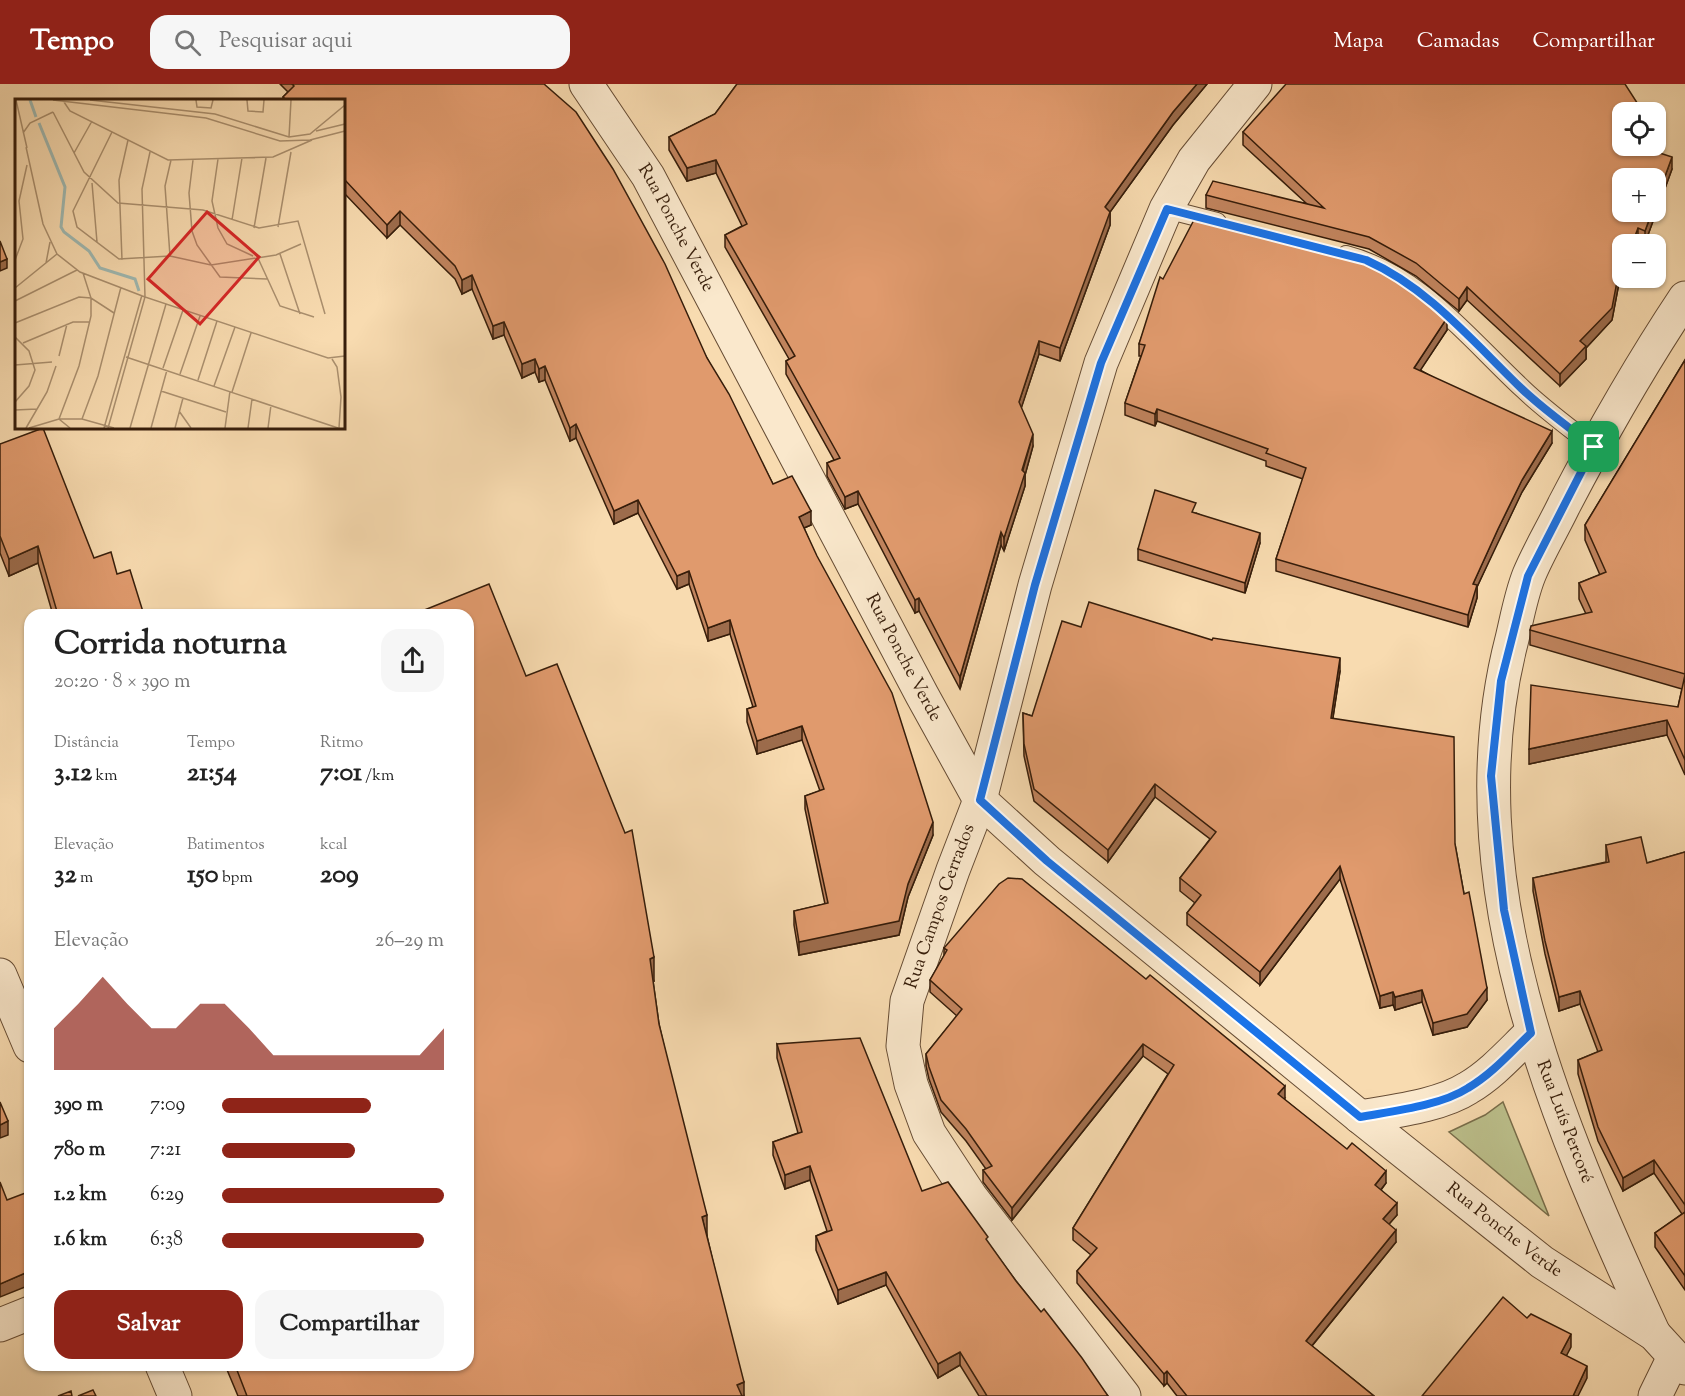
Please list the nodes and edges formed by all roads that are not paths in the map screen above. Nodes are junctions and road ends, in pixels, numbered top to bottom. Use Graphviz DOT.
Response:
graph roads {
  1 [pos="1255,84"];
  2 [pos="601,90"];
  3 [pos="1167,209"];
  4 [pos="1234,227"];
  5 [pos="1325,250"];
  6 [pos="1685,298"];
  7 [pos="1594,447"];
  8 [pos="980,800"];
  9 [pos="0,975"];
  10 [pos="24,1032"];
  11 [pos="1531,1033"];
  12 [pos="1360,1117"];
  13 [pos="24,1315"];
  14 [pos="0,1325"];
  15 [pos="1671,1353"];
  16 [pos="165,1371"];
  17 [pos="175,1396"];
  18 [pos="1124,1396"];
  19 [pos="1655,1396"];
  1 -- 3 [label="street, Rua Campos Cerrados"];
  2 -- 8 [label="street, Rua Ponche Verde"];
  3 -- 4 [label="lane"];
  3 -- 8 [label="street, Rua Campos Cerrados"];
  5 -- 7 [label="lane"];
  6 -- 7 [label="street, Rua Luís Percoré"];
  7 -- 11 [label="street, Rua Luís Percoré"];
  8 -- 12 [label="street, Rua Ponche Verde"];
  8 -- 18 [label="street, Rua Campos Cerrados"];
  9 -- 10 [label="street"];
  11 -- 12 [label="street"];
  11 -- 15 [label="street, Rua Luís Percoré"];
  12 -- 15 [label="street, Rua Ponche Verde"];
  13 -- 14 [label="street"];
  15 -- 19 [label="street"];
  16 -- 17 [label="street"];
}
